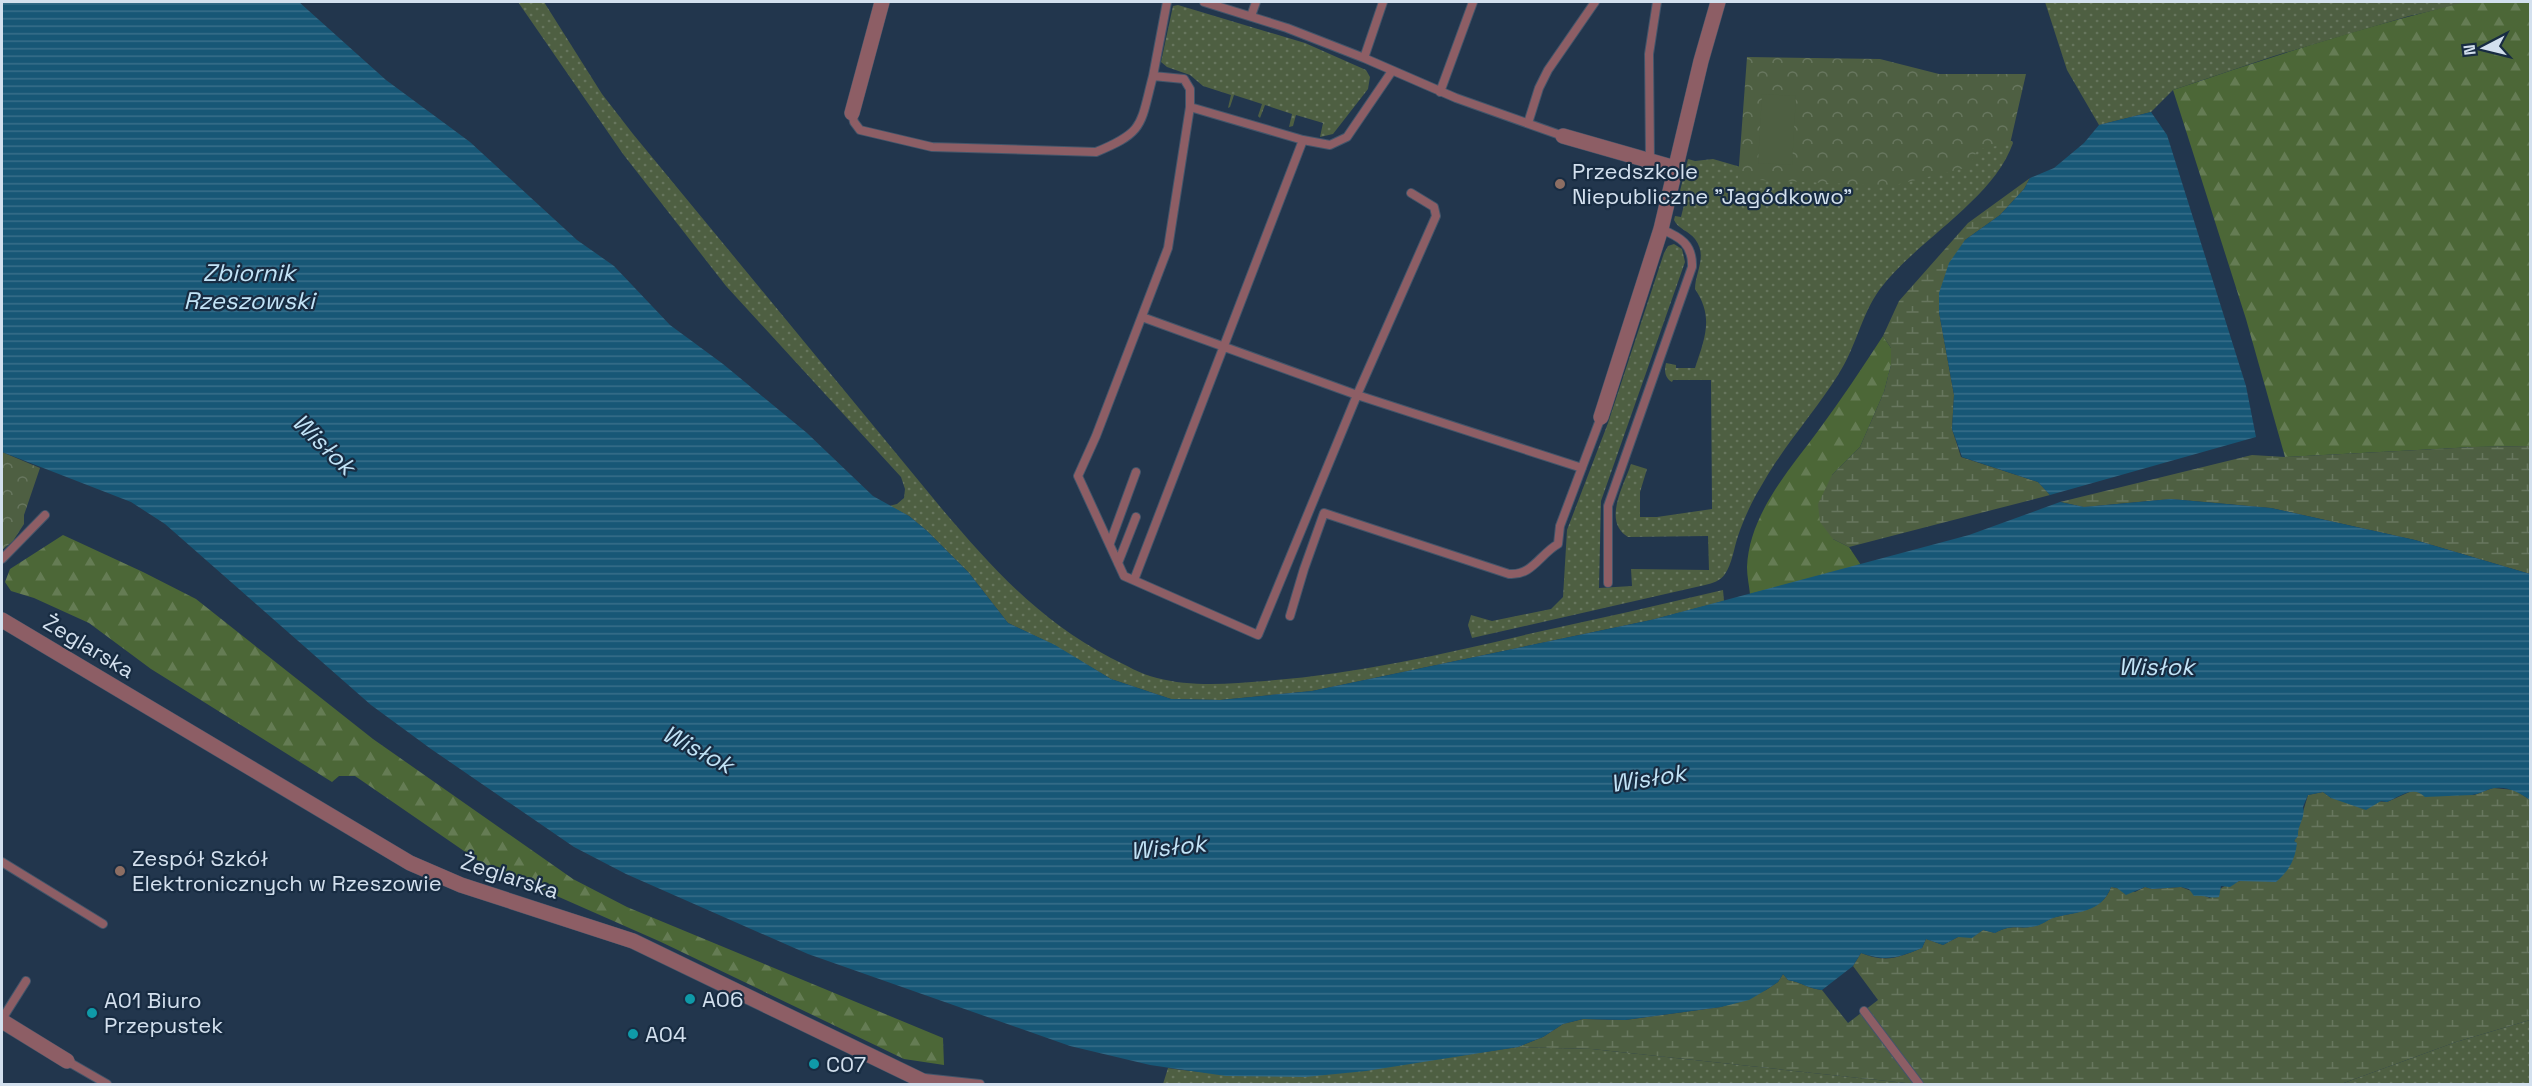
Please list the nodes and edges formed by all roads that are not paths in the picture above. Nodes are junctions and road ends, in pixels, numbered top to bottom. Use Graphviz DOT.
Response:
graph roads {
  1 [pos="882,2"];
  2 [pos="1167,2"];
  3 [pos="1204,2"];
  4 [pos="1256,2"];
  5 [pos="1383,2"];
  6 [pos="1473,2"];
  7 [pos="1595,2"];
  8 [pos="1658,2"];
  9 [pos="1718,2"];
  10 [pos="1251,16"];
  11 [pos="1364,58"];
  12 [pos="1392,71"];
  13 [pos="1153,76"];
  14 [pos="1440,92"];
  15 [pos="1190,107"];
  16 [pos="852,113"];
  17 [pos="1528,123"];
  18 [pos="1563,136"];
  19 [pos="1303,140"];
  20 [pos="1650,163"];
  21 [pos="1675,168"];
  22 [pos="1411,193"];
  23 [pos="1661,229"];
  24 [pos="1142,317"];
  25 [pos="1224,348"];
  26 [pos="1358,394"];
  27 [pos="1601,417"];
  28 [pos="1582,468"];
  29 [pos="1136,472"];
  30 [pos="45,515"];
  31 [pos="1136,517"];
  32 [pos="1110,543"];
  33 [pos="2,559"];
  34 [pos="1118,563"];
  35 [pos="1134,580"];
  36 [pos="1608,583"];
  37 [pos="1290,616"];
  38 [pos="2,620"];
  39 [pos="2,861"];
  40 [pos="103,924"];
  41 [pos="26,981"];
  42 [pos="1864,1011"];
  43 [pos="2,1020"];
  44 [pos="67,1060"];
  45 [pos="913,1076"];
  46 [pos="107,1084"];
  47 [pos="929,1084"];
  48 [pos="980,1084"];
  49 [pos="1919,1084"];
  1 -- 16 [label="street"];
  2 -- 13 [label="lane"];
  3 -- 10 [label="lane"];
  4 -- 10 [label="lane"];
  5 -- 11 [label="lane"];
  6 -- 14 [label="lane"];
  7 -- 17 [label="lane"];
  8 -- 20 [label="lane"];
  9 -- 21 [label="street"];
  10 -- 11 [label="lane"];
  11 -- 12 [label="lane"];
  12 -- 14 [label="lane"];
  12 -- 19 [label="lane"];
  13 -- 15 [label="lane"];
  13 -- 16 [label="lane"];
  14 -- 17 [label="lane"];
  15 -- 19 [label="lane"];
  15 -- 24 [label="lane"];
  17 -- 18 [label="lane"];
  18 -- 20 [label="street"];
  19 -- 25 [label="lane"];
  20 -- 21 [label="street"];
  21 -- 23 [label="street"];
  22 -- 26 [label="lane"];
  23 -- 27 [label="street"];
  23 -- 36 [label="lane"];
  24 -- 25 [label="lane"];
  24 -- 32 [label="lane"];
  25 -- 26 [label="lane"];
  25 -- 35 [label="lane"];
  26 -- 28 [label="lane"];
  26 -- 35 [label="lane"];
  27 -- 28 [label="lane"];
  28 -- 37 [label="lane"];
  29 -- 32 [label="lane"];
  30 -- 33 [label="lane"];
  31 -- 34 [label="lane"];
  32 -- 34 [label="lane"];
  34 -- 35 [label="lane"];
  38 -- 45 [label="street, Żeglarska"];
  39 -- 40 [label="lane"];
  41 -- 43 [label="lane"];
  42 -- 49 [label="lane"];
  43 -- 44 [label="street"];
  44 -- 46 [label="lane"];
  45 -- 47 [label="street, Żeglarska"];
  45 -- 48 [label="lane"];
}
